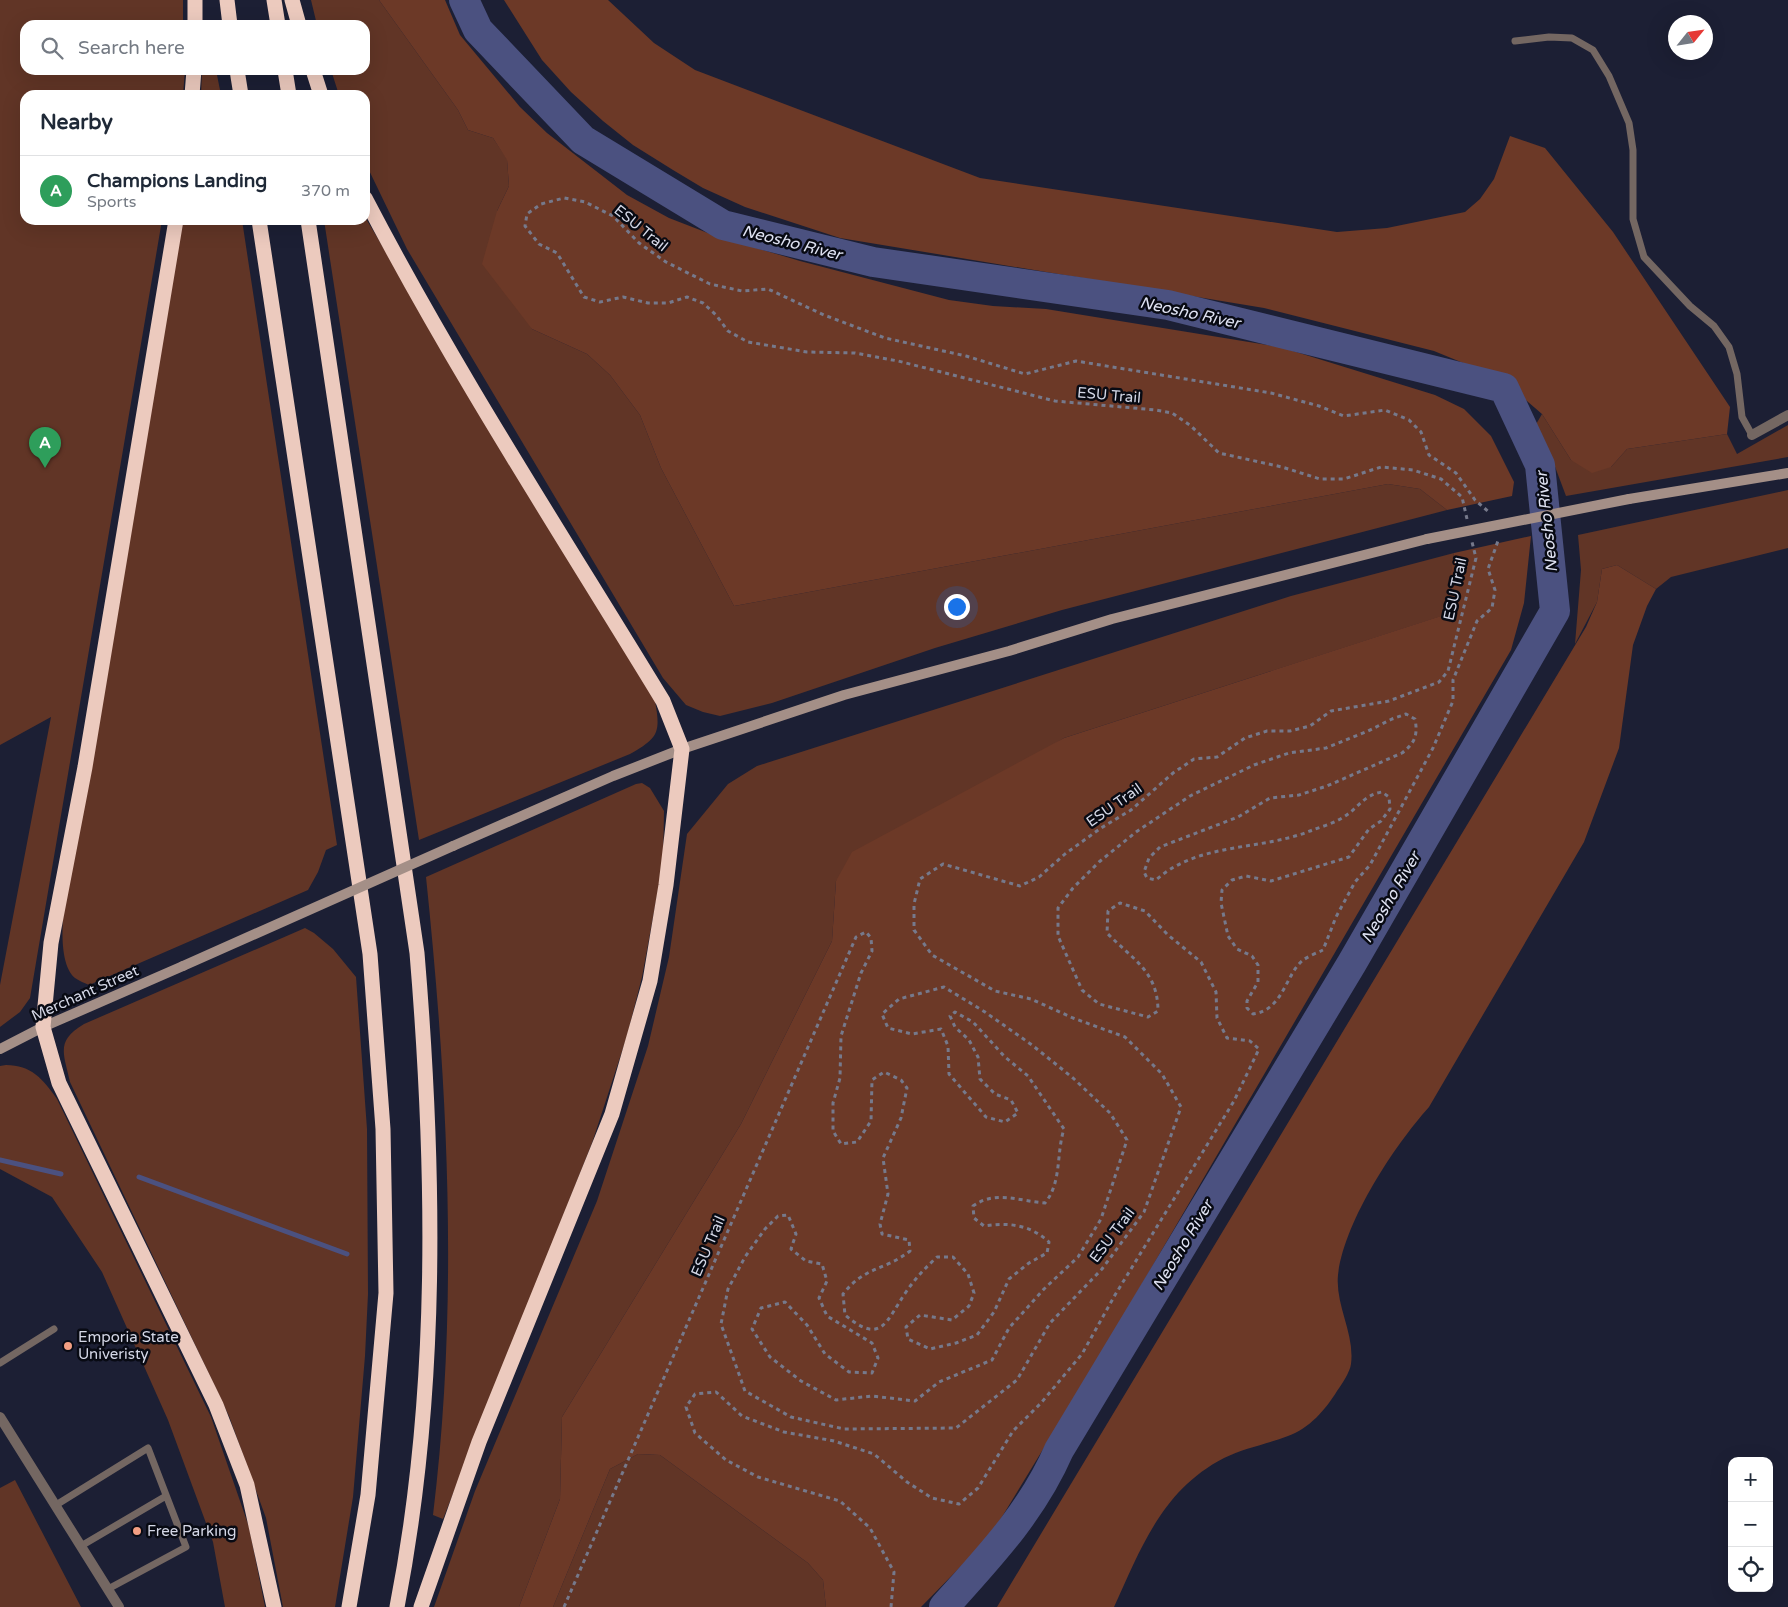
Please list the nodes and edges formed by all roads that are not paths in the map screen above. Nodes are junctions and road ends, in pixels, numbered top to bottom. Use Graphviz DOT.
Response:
graph roads {
  1 [pos="195,0"];
  2 [pos="226,0"];
  3 [pos="274,0"];
  4 [pos="292,0"];
  5 [pos="196,20"];
  6 [pos="229,20"];
  7 [pos="277,20"];
  8 [pos="298,20"];
  9 [pos="1515,41"];
  10 [pos="194,75"];
  11 [pos="238,75"];
  12 [pos="286,75"];
  13 [pos="315,75"];
  14 [pos="192,90"];
  15 [pos="240,90"];
  16 [pos="288,90"];
  17 [pos="319,90"];
  18 [pos="370,208"];
  19 [pos="175,225"];
  20 [pos="260,225"];
  21 [pos="309,225"];
  22 [pos="1788,415"];
  23 [pos="1752,436"];
  24 [pos="1788,473"];
  25 [pos="682,749"];
  26 [pos="43,1027"];
  27 [pos="0,1049"];
  28 [pos="54,1329"];
  29 [pos="0,1363"];
  30 [pos="0,1417"];
  31 [pos="166,1496"];
  32 [pos="56,1505"];
  33 [pos="81,1546"];
  34 [pos="108,1589"];
  35 [pos="119,1607"];
  36 [pos="274,1607"];
  37 [pos="349,1607"];
  38 [pos="397,1607"];
  39 [pos="421,1607"];
  1 -- 5 [label="highway"];
  2 -- 6 [label="highway"];
  3 -- 7 [label="highway"];
  4 -- 8 [label="highway"];
  9 -- 23 [label="lane"];
  10 -- 14 [label="highway"];
  11 -- 15 [label="highway"];
  12 -- 16 [label="highway"];
  13 -- 17 [label="highway"];
  18 -- 25 [label="highway"];
  19 -- 26 [label="highway"];
  20 -- 37 [label="highway"];
  21 -- 38 [label="highway"];
  22 -- 23 [label="street"];
  24 -- 25 [label="main road, Merchant Street, bridge"];
  25 -- 26 [label="main road, Merchant Street, bridge"];
  25 -- 39 [label="highway"];
  26 -- 27 [label="main road, Merchant Street"];
  26 -- 36 [label="highway"];
  28 -- 29 [label="lane"];
  30 -- 32 [label="street"];
  31 -- 32 [label="lane"];
  31 -- 33 [label="lane"];
  31 -- 34 [label="lane"];
  32 -- 33 [label="street"];
  33 -- 34 [label="street"];
  34 -- 35 [label="street"];
}
